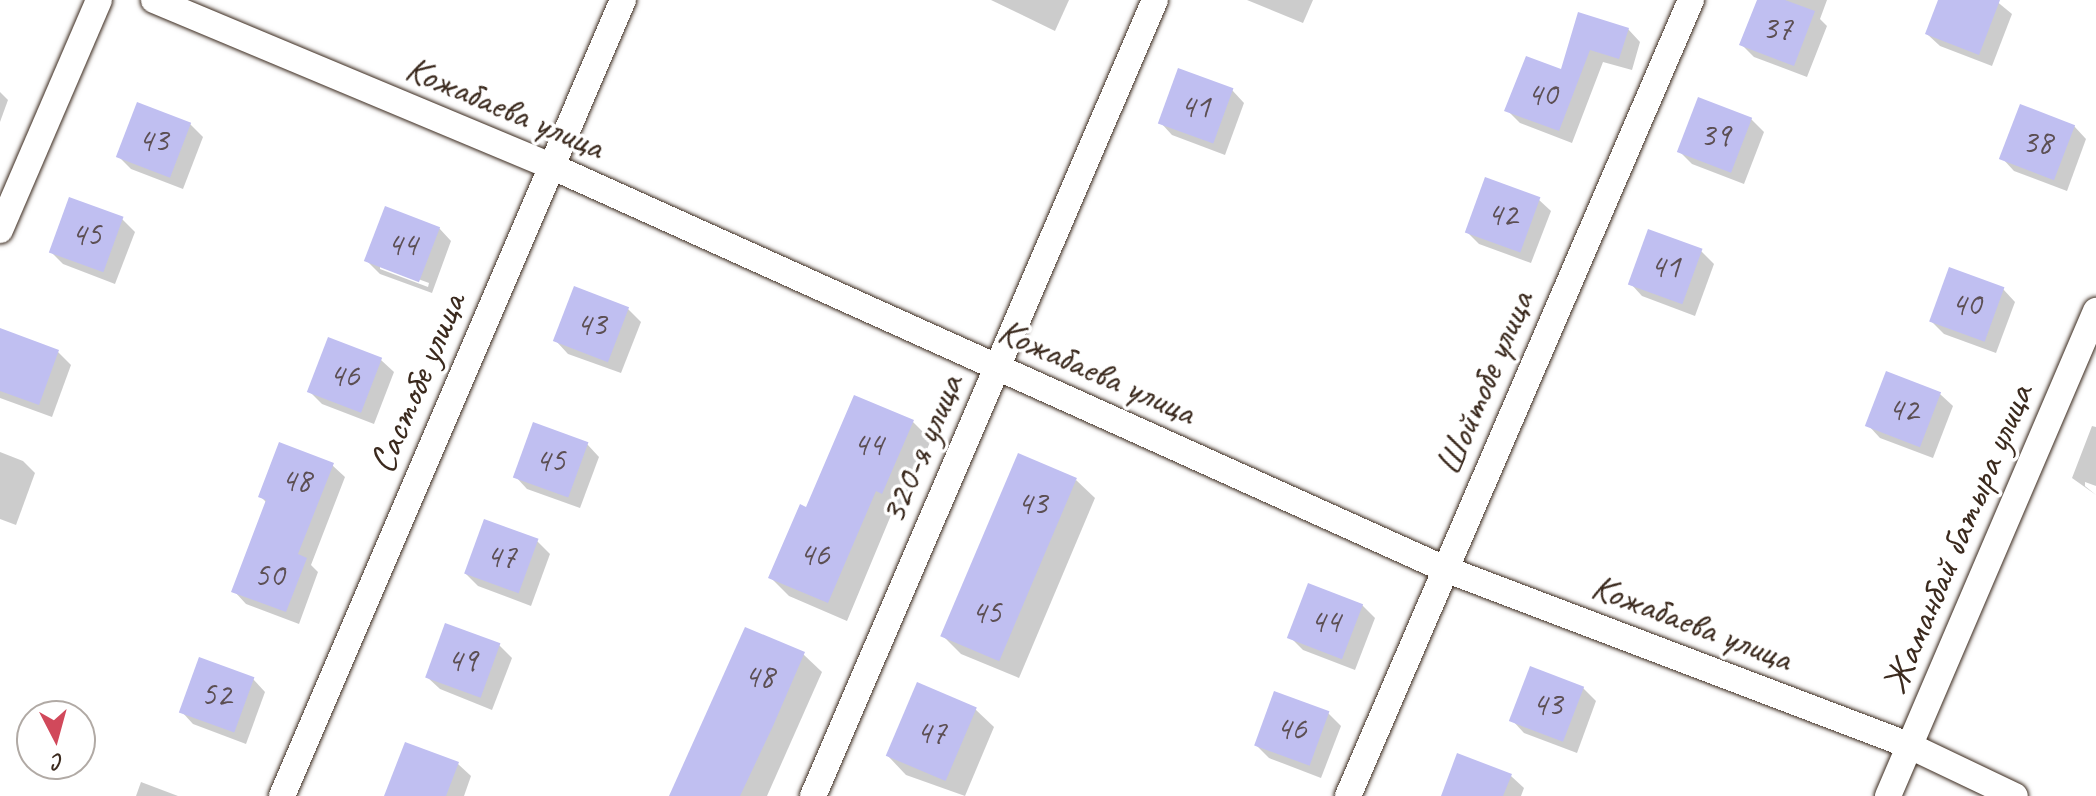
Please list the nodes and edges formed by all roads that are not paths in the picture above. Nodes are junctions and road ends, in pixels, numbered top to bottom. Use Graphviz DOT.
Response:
graph roads {
  1 [pos="99,0"];
  2 [pos="154,0"];
  3 [pos="623,0"];
  4 [pos="1155,0"];
  5 [pos="1691,0"];
  6 [pos="551,166"];
  7 [pos="0,230"];
  8 [pos="2096,311"];
  9 [pos="998,369"];
  10 [pos="1445,569"];
  11 [pos="1910,746"];
  12 [pos="282,796"];
  13 [pos="813,796"];
  14 [pos="1348,796"];
  15 [pos="1888,796"];
  16 [pos="2015,796"];
  1 -- 7 [label="street"];
  2 -- 6 [label="street, Кожабаева улица"];
  3 -- 6 [label="street, Састобе улица"];
  4 -- 9 [label="street, 320-я улица"];
  5 -- 10 [label="street, Шойтобе улица"];
  6 -- 9 [label="street, Кожабаева улица"];
  6 -- 12 [label="street, Састобе улица"];
  8 -- 11 [label="street, Жаманбай батыра улица"];
  9 -- 10 [label="street, Кожабаева улица"];
  9 -- 13 [label="street, 320-я улица"];
  10 -- 11 [label="street, Кожабаева улица"];
  10 -- 14 [label="street, Шойтобе улица"];
  11 -- 15 [label="street, Жаманбай батыра улица"];
  11 -- 16 [label="street, Кожабаева улица"];
}
